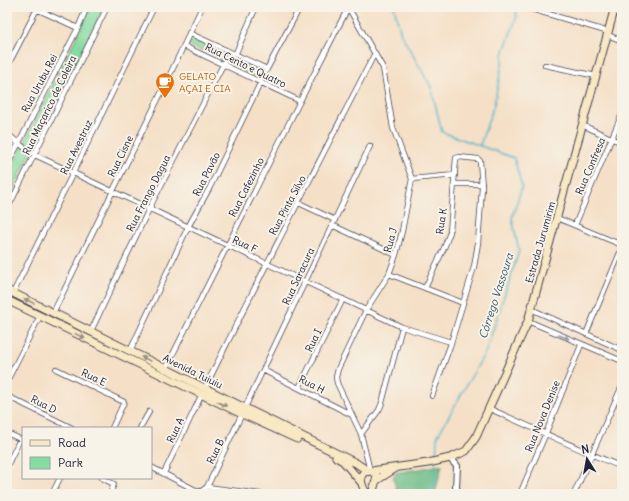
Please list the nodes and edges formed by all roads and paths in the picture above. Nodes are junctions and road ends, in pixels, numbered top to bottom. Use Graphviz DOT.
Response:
graph roads {
  1 [pos="87,7"];
  2 [pos="107,7"];
  3 [pos="154,7"];
  4 [pos="202,7"];
  5 [pos="256,7"];
  6 [pos="300,7"];
  7 [pos="615,7"];
  8 [pos="34,8"];
  9 [pos="348,8"];
  10 [pos="528,8"];
  11 [pos="78,28"];
  12 [pos="189,33"];
  13 [pos="608,33"];
  14 [pos="622,41"];
  15 [pos="184,46"];
  16 [pos="229,53"];
  17 [pos="375,53"];
  18 [pos="235,55"];
  19 [pos="224,64"];
  20 [pos="545,65"];
  21 [pos="7,67"];
  22 [pos="267,69"];
  23 [pos="596,76"];
  24 [pos="261,82"];
  25 [pos="300,101"];
  26 [pos="622,114"];
  27 [pos="582,126"];
  28 [pos="7,133"];
  29 [pos="612,138"];
  30 [pos="622,142"];
  31 [pos="18,143"];
  32 [pos="370,146"];
  33 [pos="35,155"];
  34 [pos="7,166"];
  35 [pos="74,174"];
  36 [pos="455,175"];
  37 [pos="412,179"];
  38 [pos="454,184"];
  39 [pos="482,184"];
  40 [pos="112,192"];
  41 [pos="299,203"];
  42 [pos="149,209"];
  43 [pos="7,210"];
  44 [pos="557,218"];
  45 [pos="335,220"];
  46 [pos="332,225"];
  47 [pos="575,225"];
  48 [pos="188,227"];
  49 [pos="227,245"];
  50 [pos="622,246"];
  51 [pos="396,255"];
  52 [pos="266,263"];
  53 [pos="389,274"];
  54 [pos="306,282"];
  55 [pos="425,288"];
  56 [pos="10,292"];
  57 [pos="343,299"];
  58 [pos="7,300"];
  59 [pos="463,303"];
  60 [pos="532,309"];
  61 [pos="366,310"];
  62 [pos="53,313"];
  63 [pos="40,316"];
  64 [pos="63,318"];
  65 [pos="528,321"];
  66 [pos="59,326"];
  67 [pos="402,327"];
  68 [pos="91,331"];
  69 [pos="586,334"];
  70 [pos="451,342"];
  71 [pos="581,344"];
  72 [pos="622,350"];
  73 [pos="130,351"];
  74 [pos="622,361"];
  75 [pos="56,369"];
  76 [pos="263,370"];
  77 [pos="164,372"];
  78 [pos="7,381"];
  79 [pos="622,386"];
  80 [pos="299,388"];
  81 [pos="203,391"];
  82 [pos="7,396"];
  83 [pos="432,396"];
  84 [pos="490,409"];
  85 [pos="244,411"];
  86 [pos="149,412"];
  87 [pos="352,415"];
  88 [pos="70,427"];
  89 [pos="112,427"];
  90 [pos="141,427"];
  91 [pos="7,432"];
  92 [pos="546,433"];
  93 [pos="361,434"];
  94 [pos="591,455"];
  95 [pos="447,458"];
  96 [pos="7,466"];
  97 [pos="152,467"];
  98 [pos="398,467"];
  99 [pos="622,467"];
  100 [pos="370,471"];
  101 [pos="164,473"];
  102 [pos="60,479"];
  103 [pos="104,479"];
  104 [pos="376,482"];
  105 [pos="362,483"];
  106 [pos="207,487"];
  107 [pos="456,492"];
  108 [pos="201,493"];
  109 [pos="52,494"];
  110 [pos="110,494"];
  111 [pos="260,494"];
  112 [pos="366,494"];
  113 [pos="372,494"];
  114 [pos="520,494"];
  115 [pos="574,494"];
  1 -- 11 [label="street, Rua Urubu Rei"];
  2 -- 33 [label="street, Rua Maçarico de Coleira"];
  3 -- 35 [label="street, Rua Avestruz"];
  4 -- 12 [label="street, Rua Cisne"];
  5 -- 18 [label="street"];
  6 -- 22 [label="street, Rua Pavão"];
  7 -- 13 [label="main road, Estrada Jurumirim"];
  8 -- 11 [label="street"];
  8 -- 21 [label="street"];
  9 -- 17 [label="street"];
  9 -- 25 [label="street, Rua Cafezinho"];
  10 -- 13 [label="street"];
  11 -- 31 [label="street, Rua Urubu Rei"];
  12 -- 15 [label="street, Rua Cisne"];
  12 -- 16 [label="street, Rua Cento e Quatro"];
  13 -- 14 [label="street"];
  13 -- 23 [label="main road, Estrada Jurumirim"];
  15 -- 19 [label="street, Rua Cento e Quatro"];
  15 -- 40 [label="street, Rua Cisne"];
  16 -- 18 [label="street, Rua Cento e Quatro"];
  16 -- 19 [label="street, Rua Frango Dagua"];
  17 -- 37 [label="street"];
  17 -- 41 [label="street, Rua Pinta Silvo"];
  18 -- 22 [label="street, Rua Cento e Quatro"];
  19 -- 24 [label="street, Rua Cento e Quatro"];
  19 -- 42 [label="street, Rua Frango Dagua"];
  20 -- 23 [label="street"];
  22 -- 24 [label="street, Rua Pavão"];
  23 -- 27 [label="main road, Estrada Jurumirim"];
  24 -- 25 [label="street, Rua Cento e Quatro"];
  24 -- 48 [label="street, Rua Pavão"];
  25 -- 49 [label="street, Rua Cafezinho"];
  26 -- 29 [label="street, Rua Confresa"];
  27 -- 29 [label="street"];
  27 -- 44 [label="main road, Estrada Jurumirim"];
  28 -- 31 [label="street, Rua F"];
  29 -- 30 [label="street"];
  29 -- 47 [label="street, Rua Confresa"];
  31 -- 33 [label="street, Rua F"];
  31 -- 34 [label="street, Rua Urubu Rei"];
  32 -- 45 [label="street, Rua Saracura"];
  33 -- 35 [label="street, Rua F"];
  33 -- 43 [label="street, Rua Maçarico de Coleira"];
  35 -- 40 [label="street, Rua F"];
  35 -- 56 [label="street, Rua Avestruz"];
  36 -- 37 [label="street"];
  36 -- 38 [label="street, Rua K"];
  36 -- 39 [label="street, Rua K"];
  37 -- 51 [label="street, Rua J"];
  38 -- 39 [label="street"];
  38 -- 55 [label="street, Rua K"];
  39 -- 59 [label="street"];
  40 -- 42 [label="street, Rua F"];
  40 -- 62 [label="street, Rua Cisne"];
  41 -- 45 [label="street"];
  41 -- 52 [label="street, Rua Pinta Silvo"];
  42 -- 48 [label="street, Rua F"];
  42 -- 68 [label="street, Rua Frango Dagua"];
  44 -- 47 [label="street"];
  44 -- 60 [label="main road, Estrada Jurumirim"];
  45 -- 46 [label="street, Rua Saracura"];
  46 -- 51 [label="street"];
  46 -- 54 [label="street, Rua Saracura"];
  47 -- 50 [label="street"];
  48 -- 49 [label="street, Rua F"];
  48 -- 73 [label="street, Rua Pavão"];
  49 -- 52 [label="street, Rua F"];
  49 -- 77 [label="street, Rua Cafezinho"];
  50 -- 69 [label="street"];
  51 -- 53 [label="street, Rua J"];
  52 -- 54 [label="street, Rua F"];
  52 -- 81 [label="street, Rua Pinta Silvo"];
  53 -- 55 [label="street"];
  53 -- 61 [label="street, Rua J"];
  54 -- 57 [label="street, Rua F"];
  54 -- 76 [label="street, Rua Saracura"];
  55 -- 59 [label="street"];
  62 -- 56 [label="main road, Avenida Tuiuiu, one-way"];
  57 -- 61 [label="street, Rua F"];
  57 -- 80 [label="street, Rua I"];
  58 -- 63 [label="main road, Avenida Tuiuiu"];
  59 -- 70 [label="street"];
  60 -- 65 [label="main road, Estrada Jurumirim"];
  60 -- 69 [label="street"];
  61 -- 67 [label="street, Rua F"];
  61 -- 87 [label="street, Rua J"];
  62 -- 64 [label="main road, Avenida Tuiuiu"];
  63 -- 66 [label="main road, Avenida Tuiuiu"];
  63 -- 78 [label="street"];
  64 -- 66 [label="main road"];
  64 -- 68 [label="main road, Avenida Tuiuiu"];
  65 -- 71 [label="street, one-way"];
  65 -- 84 [label="main road, Estrada Jurumirim"];
  66 -- 77 [label="main road, Avenida Tuiuiu, one-way"];
  67 -- 70 [label="street, Rua F"];
  67 -- 93 [label="street"];
  68 -- 73 [label="main road, Avenida Tuiuiu"];
  69 -- 72 [label="street"];
  70 -- 83 [label="street"];
  71 -- 74 [label="street"];
  71 -- 92 [label="street, Rua Nova Denise"];
  77 -- 73 [label="main road, Avenida Tuiuiu, one-way"];
  75 -- 89 [label="street, Rua E"];
  76 -- 80 [label="street, Rua H"];
  76 -- 85 [label="street, Rua Saracura"];
  77 -- 81 [label="main road, Avenida Tuiuiu"];
  79 -- 94 [label="street"];
  80 -- 87 [label="street, Rua H"];
  81 -- 85 [label="main road, Avenida Tuiuiu"];
  81 -- 101 [label="street, Rua A"];
  82 -- 88 [label="street, Rua D"];
  84 -- 92 [label="street"];
  84 -- 95 [label="main road, Estrada Jurumirim"];
  85 -- 100 [label="main road, Avenida Tuiuiu"];
  85 -- 105 [label="main road, Avenida Tuiuiu"];
  85 -- 106 [label="street, Rua B"];
  86 -- 90 [label="street"];
  87 -- 93 [label="street, Rua J"];
  91 -- 96 [label="street"];
  92 -- 94 [label="street"];
  92 -- 114 [label="street, Rua Nova Denise"];
  93 -- 100 [label="street, Rua J"];
  94 -- 99 [label="street"];
  94 -- 115 [label="street"];
  95 -- 98 [label="main road, Estrada Jurumirim"];
  95 -- 107 [label="street"];
  97 -- 101 [label="street"];
  98 -- 100 [label="main road, Estrada Jurumirim"];
  98 -- 104 [label="main road"];
  100 -- 104 [label="main road"];
  100 -- 105 [label="main road"];
  101 -- 108 [label="street"];
  102 -- 109 [label="street"];
  103 -- 110 [label="street"];
  104 -- 105 [label="main road"];
  104 -- 113 [label="main road"];
  105 -- 112 [label="main road, Avenida Tuiuiu"];
  106 -- 108 [label="street, Rua B"];
  106 -- 111 [label="street"];
}
